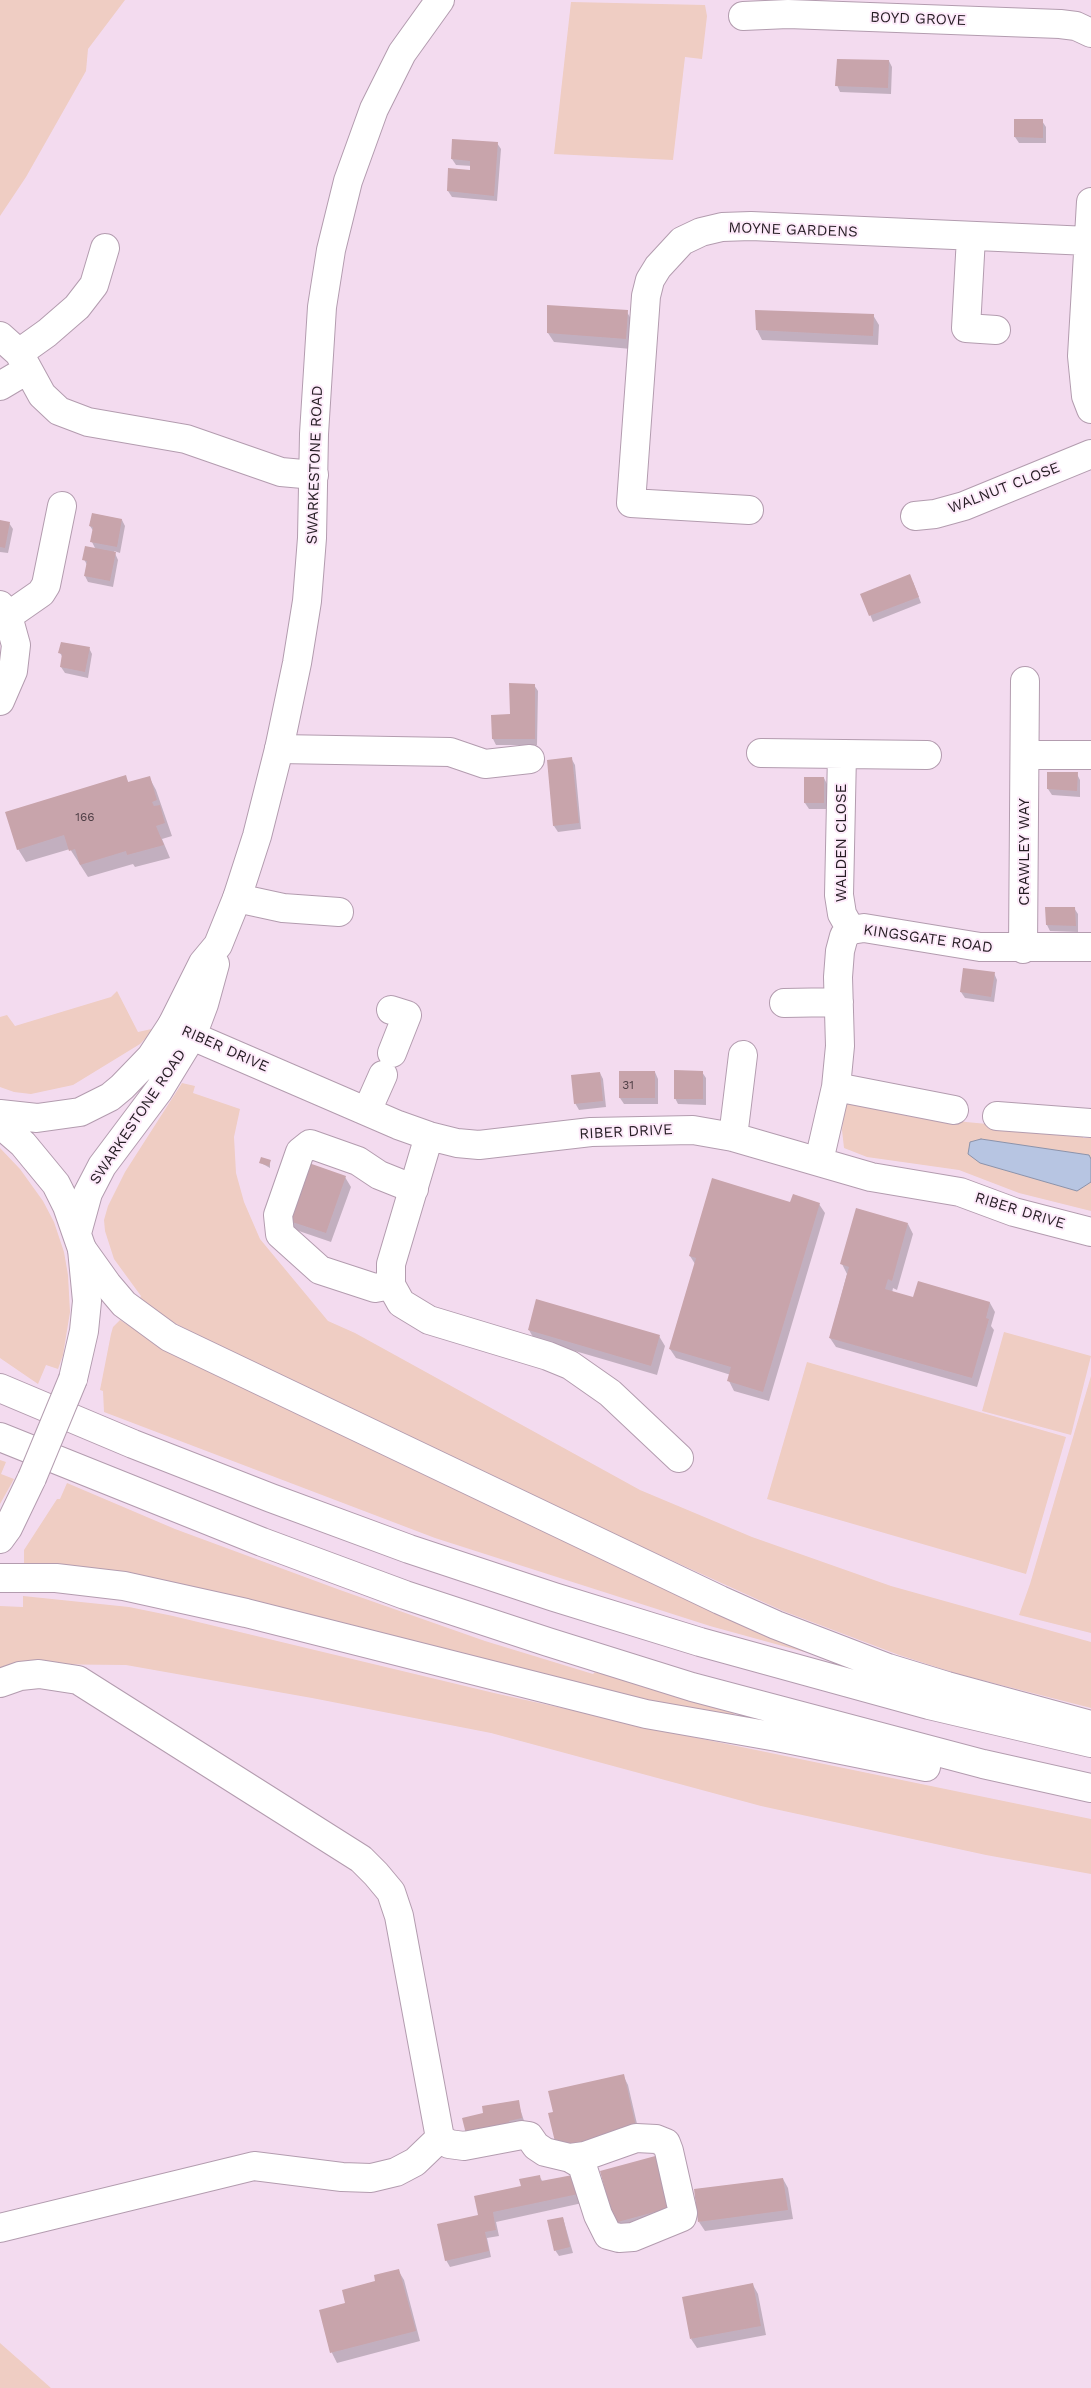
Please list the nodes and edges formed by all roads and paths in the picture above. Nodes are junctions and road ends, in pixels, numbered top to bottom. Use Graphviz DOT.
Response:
graph roads {
  1 [pos="440,0"];
  2 [pos="755,23"];
  3 [pos="1091,33"];
  4 [pos="1091,202"];
  5 [pos="971,237"];
  6 [pos="1089,241"];
  7 [pos="105,248"];
  8 [pos="996,330"];
  9 [pos="16,353"];
  10 [pos="0,386"];
  11 [pos="1091,409"];
  12 [pos="1091,454"];
  13 [pos="314,475"];
  14 [pos="62,506"];
  15 [pos="749,510"];
  16 [pos="915,516"];
  17 [pos="4,610"];
  18 [pos="1025,681"];
  19 [pos="0,701"];
  20 [pos="279,749"];
  21 [pos="761,753"];
  22 [pos="842,754"];
  23 [pos="1025,755"];
  24 [pos="1091,755"];
  25 [pos="927,756"];
  26 [pos="530,760"];
  27 [pos="237,898"];
  28 [pos="339,912"];
  29 [pos="852,930"];
  30 [pos="1091,947"];
  31 [pos="1023,949"];
  32 [pos="784,1002"];
  33 [pos="839,1002"];
  34 [pos="391,1010"];
  35 [pos="182,1030"];
  36 [pos="743,1055"];
  37 [pos="836,1086"];
  38 [pos="954,1110"];
  39 [pos="368,1111"];
  40 [pos="0,1114"];
  41 [pos="997,1116"];
  42 [pos="1090,1123"];
  43 [pos="0,1124"];
  44 [pos="429,1136"];
  45 [pos="733,1137"];
  46 [pos="819,1161"];
  47 [pos="414,1189"];
  48 [pos="1091,1232"];
  49 [pos="80,1241"];
  50 [pos="391,1285"];
  51 [pos="0,1388"];
  52 [pos="0,1438"];
  53 [pos="680,1458"];
  54 [pos="0,1539"];
  55 [pos="0,1578"];
  56 [pos="0,1683"];
  57 [pos="1091,1725"];
  58 [pos="1091,1743"];
  59 [pos="1091,1790"];
  60 [pos="440,2138"];
  61 [pos="570,2158"];
  62 [pos="0,2228"];
  1 -- 13 [label="main road, SWARKESTONE ROAD"];
  2 -- 3 [label="main road, BOYD GROVE"];
  4 -- 6 [label="main road"];
  5 -- 6 [label="main road, MOYNE GARDENS"];
  5 -- 8 [label="main road"];
  5 -- 15 [label="main road, MOYNE GARDENS"];
  6 -- 11 [label="main road"];
  7 -- 9 [label="main road"];
  9 -- 10 [label="main road"];
  9 -- 13 [label="main road"];
  12 -- 16 [label="main road, WALNUT CLOSE"];
  13 -- 20 [label="main road, SWARKESTONE ROAD"];
  14 -- 17 [label="main road"];
  17 -- 19 [label="main road"];
  18 -- 23 [label="main road, CRAWLEY WAY"];
  20 -- 26 [label="main road"];
  20 -- 27 [label="main road, SWARKESTONE ROAD"];
  21 -- 22 [label="main road"];
  22 -- 25 [label="main road"];
  22 -- 29 [label="main road, WALDEN CLOSE"];
  23 -- 24 [label="main road"];
  23 -- 31 [label="main road, CRAWLEY WAY"];
  27 -- 28 [label="main road"];
  27 -- 35 [label="main road, SWARKESTONE ROAD"];
  29 -- 31 [label="main road, KINGSGATE ROAD"];
  29 -- 33 [label="main road, KINGSGATE ROAD"];
  30 -- 31 [label="main road, KINGSGATE ROAD"];
  32 -- 33 [label="main road"];
  33 -- 37 [label="main road, KINGSGATE ROAD"];
  34 -- 39 [label="main road"];
  35 -- 39 [label="main road, RIBER DRIVE"];
  35 -- 40 [label="main road, SWARKESTONE ROAD"];
  35 -- 49 [label="main road, SWARKESTONE ROAD"];
  36 -- 45 [label="main road"];
  37 -- 38 [label="main road"];
  37 -- 46 [label="main road, KINGSGATE ROAD"];
  39 -- 44 [label="main road, RIBER DRIVE"];
  41 -- 42 [label="main road"];
  43 -- 49 [label="main road"];
  44 -- 45 [label="main road, RIBER DRIVE"];
  44 -- 47 [label="main road"];
  45 -- 46 [label="main road, RIBER DRIVE"];
  46 -- 48 [label="main road, RIBER DRIVE"];
  47 -- 50 [label="main road"];
  47 -- 50 [label="main road"];
  49 -- 54 [label="main road, bridge"];
  49 -- 57 [label="main road"];
  50 -- 53 [label="main road"];
  51 -- 58 [label="main road"];
  52 -- 59 [label="main road"];
  55 -- 59 [label="main road"];
  56 -- 60 [label="main road"];
  60 -- 61 [label="main road"];
  60 -- 62 [label="main road"];
}
